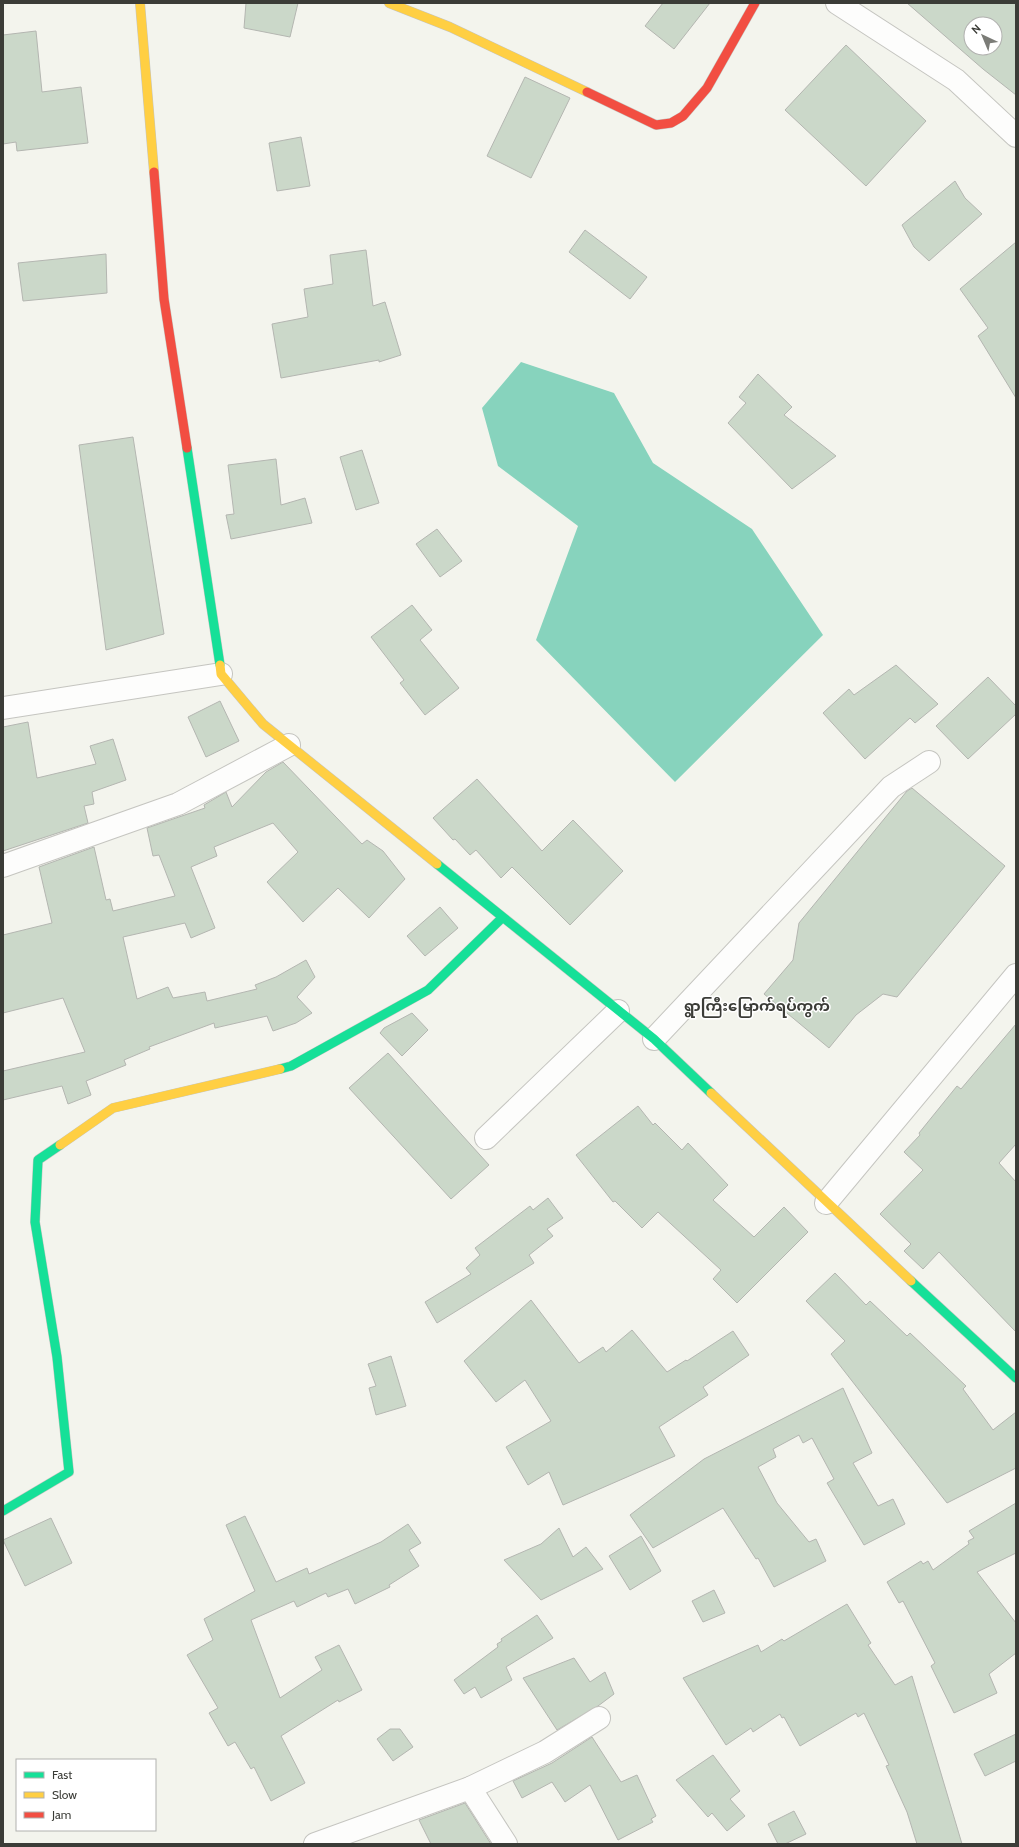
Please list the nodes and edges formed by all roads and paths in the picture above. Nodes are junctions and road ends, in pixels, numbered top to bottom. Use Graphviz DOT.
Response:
graph roads {
  1 [pos="140,3"];
  2 [pos="389,3"];
  3 [pos="755,3"];
  4 [pos="837,3"];
  5 [pos="1016,136"];
  6 [pos="221,674"];
  7 [pos="3,708"];
  8 [pos="289,745"];
  9 [pos="929,762"];
  10 [pos="3,866"];
  11 [pos="502,918"];
  12 [pos="1016,975"];
  13 [pos="618,1011"];
  14 [pos="654,1039"];
  15 [pos="486,1138"];
  16 [pos="826,1203"];
  17 [pos="1016,1378"];
  18 [pos="3,1511"];
  19 [pos="599,1718"];
  20 [pos="470,1788"];
  21 [pos="315,1844"];
  22 [pos="506,1844"];
  1 -- 6 [label="main road"];
  2 -- 3 [label="main road"];
  4 -- 5 [label="street"];
  6 -- 7 [label="street"];
  6 -- 8 [label="main road"];
  8 -- 10 [label="street"];
  8 -- 11 [label="main road"];
  9 -- 14 [label="street"];
  11 -- 13 [label="main road"];
  11 -- 18 [label="main road"];
  12 -- 16 [label="street"];
  13 -- 14 [label="main road"];
  13 -- 15 [label="street"];
  14 -- 16 [label="main road"];
  16 -- 17 [label="main road"];
  19 -- 20 [label="street"];
  20 -- 21 [label="street"];
  20 -- 22 [label="street"];
}
